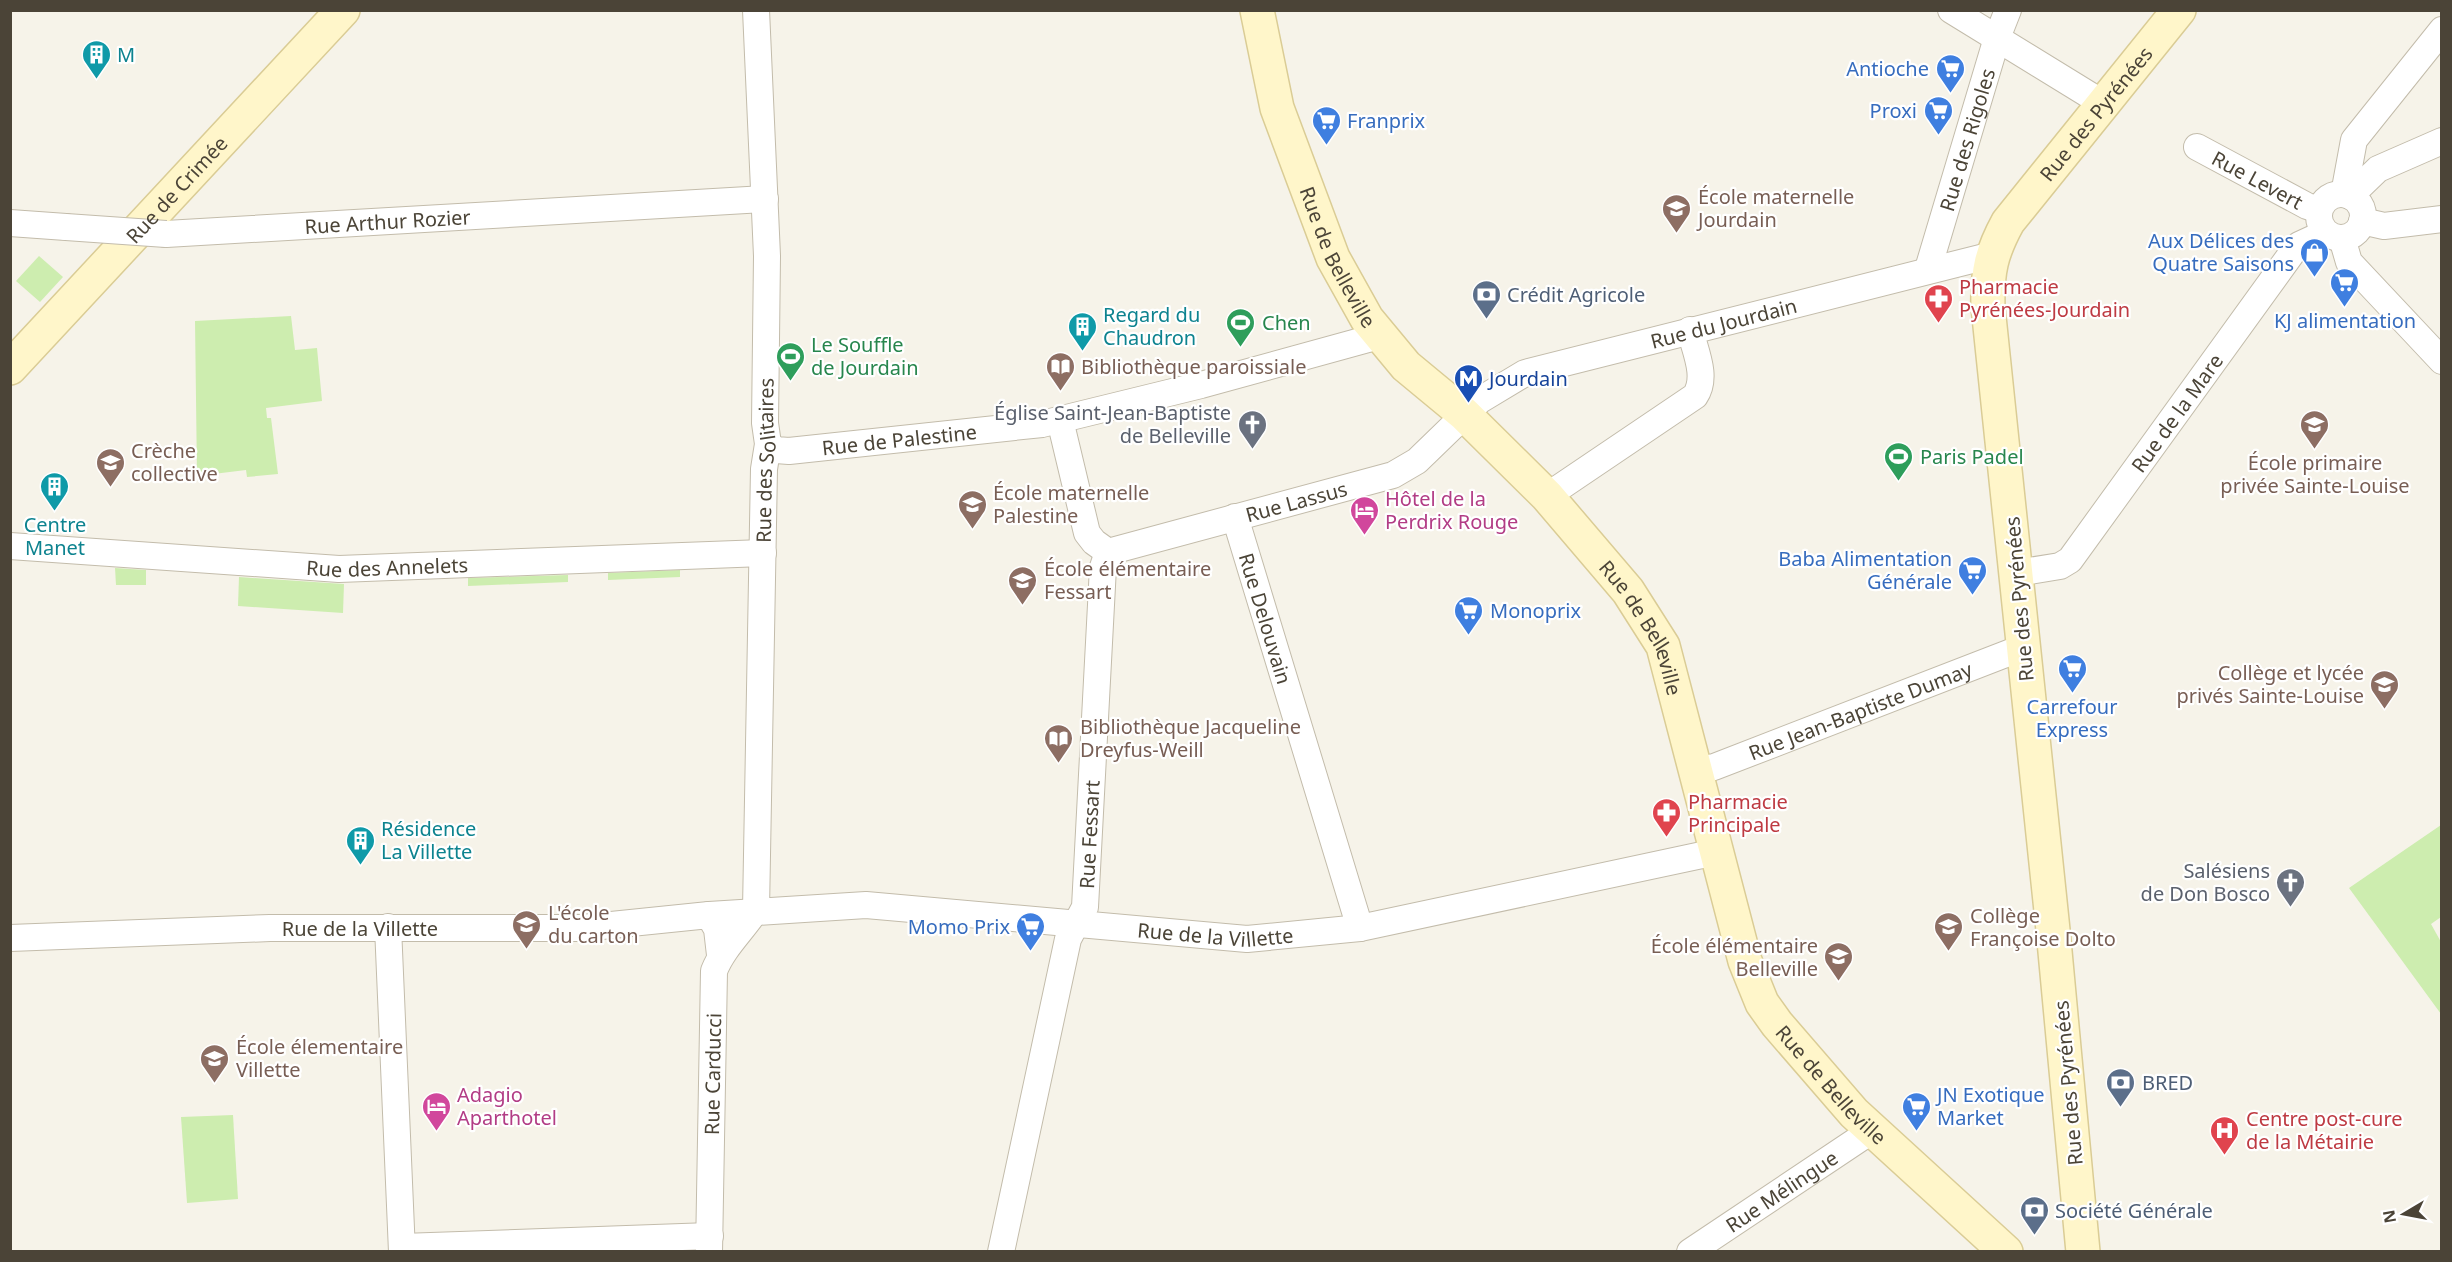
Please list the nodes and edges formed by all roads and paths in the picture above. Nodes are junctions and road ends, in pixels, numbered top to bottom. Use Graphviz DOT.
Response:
graph roads {
  1 [pos="343,10"];
  2 [pos="756,10"];
  3 [pos="1257,10"];
  4 [pos="1951,10"];
  5 [pos="2008,10"];
  6 [pos="2179,10"];
  7 [pos="2442,30"];
  8 [pos="1997,38"];
  9 [pos="2104,104"];
  10 [pos="2442,141"];
  11 [pos="2197,147"];
  12 [pos="2347,195"];
  13 [pos="765,199"];
  14 [pos="2442,219"];
  15 [pos="2362,221"];
  16 [pos="10,223"];
  17 [pos="2329,227"];
  18 [pos="1992,255"];
  19 [pos="1922,271"];
  20 [pos="1690,330"];
  21 [pos="1379,336"];
  22 [pos="2442,361"];
  23 [pos="10,368"];
  24 [pos="1464,414"];
  25 [pos="1060,420"];
  26 [pos="768,444"];
  27 [pos="1547,496"];
  28 [pos="1235,517"];
  29 [pos="10,546"];
  30 [pos="1108,552"];
  31 [pos="764,553"];
  32 [pos="2017,573"];
  33 [pos="2024,648"];
  34 [pos="1695,771"];
  35 [pos="1716,852"];
  36 [pos="756,910"];
  37 [pos="709,915"];
  38 [pos="1076,925"];
  39 [pos="388,927"];
  40 [pos="1360,927"];
  41 [pos="10,938"];
  42 [pos="720,955"];
  43 [pos="1871,1131"];
  44 [pos="710,1244"];
  45 [pos="402,1249"];
  46 [pos="1000,1251"];
  47 [pos="1690,1251"];
  48 [pos="2006,1251"];
  49 [pos="2083,1251"];
  1 -- 23 [label="main road, Rue de Crimée"];
  2 -- 13 [label="street, Rue des Solitaires"];
  3 -- 21 [label="main road, Rue de Belleville"];
  4 -- 8 [label="street"];
  5 -- 8 [label="street, Rue des Rigoles"];
  6 -- 9 [label="main road, Rue des Pyrénées"];
  7 -- 12 [label="street"];
  8 -- 9 [label="street"];
  8 -- 19 [label="street, Rue des Rigoles"];
  9 -- 18 [label="main road, Rue des Pyrénées"];
  10 -- 12 [label="street"];
  11 -- 17 [label="street, Rue Levert"];
  12 -- 15 [label="street"];
  12 -- 17 [label="street"];
  13 -- 16 [label="street, Rue Arthur Rozier, bridge"];
  13 -- 26 [label="street, Rue des Solitaires"];
  14 -- 15 [label="street"];
  15 -- 17 [label="street"];
  17 -- 22 [label="street"];
  17 -- 32 [label="street, Rue de la Mare"];
  18 -- 19 [label="street, Rue du Jourdain"];
  18 -- 32 [label="main road, Rue des Pyrénées"];
  19 -- 20 [label="street, Rue du Jourdain"];
  20 -- 24 [label="street, Rue du Jourdain"];
  20 -- 27 [label="street"];
  21 -- 24 [label="main road, Rue de Belleville"];
  21 -- 25 [label="street, Rue de Palestine"];
  24 -- 27 [label="main road, Rue de Belleville"];
  24 -- 28 [label="street, Rue Lassus"];
  25 -- 26 [label="street, Rue de Palestine"];
  25 -- 30 [label="street"];
  26 -- 31 [label="street, Rue des Solitaires"];
  27 -- 34 [label="main road, Rue de Belleville"];
  28 -- 30 [label="street, Rue Lassus"];
  28 -- 40 [label="street, Rue Delouvain"];
  29 -- 31 [label="street, Rue des Annelets"];
  30 -- 38 [label="street, Rue Fessart"];
  31 -- 36 [label="street, Rue des Solitaires"];
  32 -- 33 [label="main road, Rue des Pyrénées"];
  33 -- 34 [label="street, Rue Jean-Baptiste Dumay"];
  33 -- 49 [label="main road, Rue des Pyrénées"];
  34 -- 35 [label="main road, Rue de Belleville"];
  35 -- 40 [label="street, Rue de la Villette"];
  35 -- 43 [label="main road, Rue de Belleville"];
  36 -- 37 [label="street, Rue de la Villette"];
  36 -- 38 [label="street, Rue de la Villette"];
  36 -- 42 [label="street, Rue Carducci"];
  37 -- 39 [label="street, Rue de la Villette"];
  37 -- 42 [label="street"];
  38 -- 40 [label="street, Rue de la Villette"];
  38 -- 46 [label="street, Rue Fessart"];
  39 -- 41 [label="street, Rue de la Villette"];
  39 -- 45 [label="street"];
  42 -- 44 [label="street, Rue Carducci"];
  43 -- 47 [label="street, Rue Mélingue"];
  43 -- 48 [label="main road, Rue de Belleville"];
  44 -- 45 [label="street"];
}
